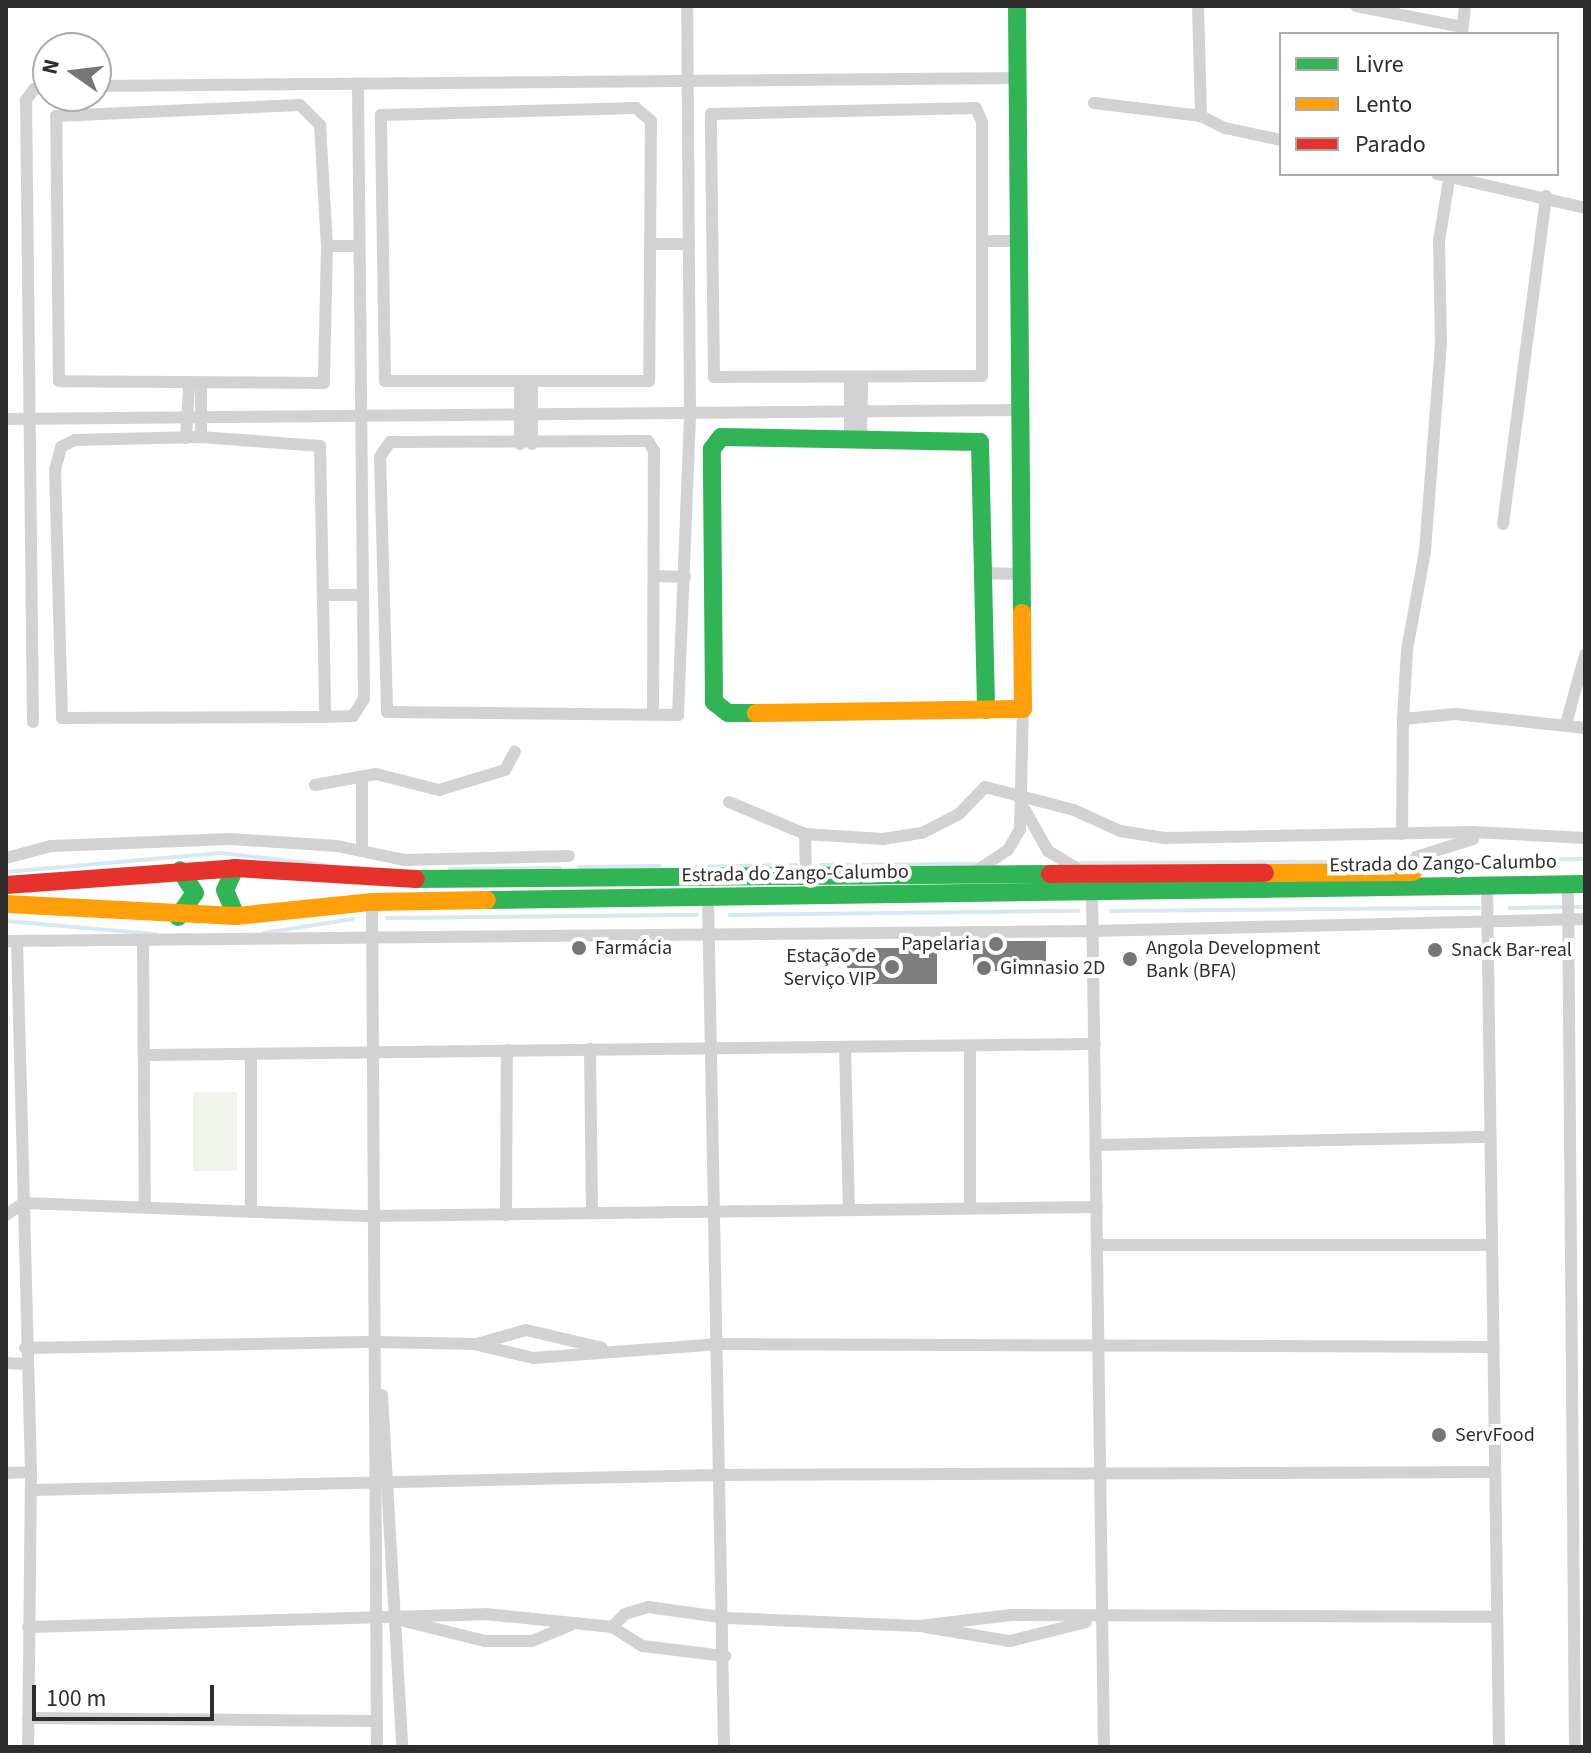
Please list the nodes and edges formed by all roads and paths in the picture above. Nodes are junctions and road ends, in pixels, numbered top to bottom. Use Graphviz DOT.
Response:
graph roads {
  1 [pos="687,6"];
  2 [pos="1017,6"];
  3 [pos="1198,6"];
  4 [pos="1356,6"];
  5 [pos="1465,6"];
  6 [pos="1462,30"];
  7 [pos="1018,78"];
  8 [pos="688,81"];
  9 [pos="358,84"];
  10 [pos="112,86"];
  11 [pos="32,92"];
  12 [pos="1094,103"];
  13 [pos="1201,116"];
  14 [pos="1279,140"];
  15 [pos="1445,176"];
  16 [pos="1450,176"];
  17 [pos="1546,196"];
  18 [pos="1585,208"];
  19 [pos="982,241"];
  20 [pos="1020,241"];
  21 [pos="653,244"];
  22 [pos="689,244"];
  23 [pos="327,246"];
  24 [pos="358,246"];
  25 [pos="856,381"];
  26 [pos="526,384"];
  27 [pos="195,386"];
  28 [pos="1021,410"];
  29 [pos="856,411"];
  30 [pos="690,412"];
  31 [pos="526,414"];
  32 [pos="195,416"];
  33 [pos="359,416"];
  34 [pos="29,417"];
  35 [pos="6,419"];
  36 [pos="201,437"];
  37 [pos="186,438"];
  38 [pos="856,441"];
  39 [pos="526,444"];
  40 [pos="1503,524"];
  41 [pos="986,573"];
  42 [pos="1021,574"];
  43 [pos="654,576"];
  44 [pos="685,577"];
  45 [pos="324,595"];
  46 [pos="360,595"];
  47 [pos="1585,655"];
  48 [pos="1023,709"];
  49 [pos="986,710"];
  50 [pos="653,714"];
  51 [pos="325,717"];
  52 [pos="1403,719"];
  53 [pos="33,722"];
  54 [pos="1566,724"];
  55 [pos="1585,728"];
  56 [pos="515,751"];
  57 [pos="362,780"];
  58 [pos="315,785"];
  59 [pos="729,802"];
  60 [pos="1024,803"];
  61 [pos="805,834"];
  62 [pos="1399,834"];
  63 [pos="1500,834"];
  64 [pos="1435,836"];
  65 [pos="1585,838"];
  66 [pos="362,850"];
  67 [pos="569,856"];
  68 [pos="6,858"];
  69 [pos="1415,864"];
  70 [pos="235,868"];
  71 [pos="806,869"];
  72 [pos="180,870"];
  73 [pos="1585,870"];
  74 [pos="958,875"];
  75 [pos="1092,883"];
  76 [pos="1487,884"];
  77 [pos="1577,884"];
  78 [pos="6,885"];
  79 [pos="708,897"];
  80 [pos="372,902"];
  81 [pos="6,904"];
  82 [pos="236,916"];
  83 [pos="178,917"];
  84 [pos="1488,918"];
  85 [pos="1569,919"];
  86 [pos="1585,919"];
  87 [pos="1093,931"];
  88 [pos="710,933"];
  89 [pos="368,938"];
  90 [pos="11,941"];
  91 [pos="143,943"];
  92 [pos="1095,1044"];
  93 [pos="970,1047"];
  94 [pos="712,1048"];
  95 [pos="845,1048"];
  96 [pos="590,1049"];
  97 [pos="507,1050"];
  98 [pos="369,1054"];
  99 [pos="148,1055"];
  100 [pos="251,1055"];
  101 [pos="1585,1078"];
  102 [pos="1570,1079"];
  103 [pos="1490,1137"];
  104 [pos="1096,1145"];
  105 [pos="24,1203"];
  106 [pos="970,1206"];
  107 [pos="145,1207"];
  108 [pos="1097,1207"];
  109 [pos="849,1209"];
  110 [pos="592,1210"];
  111 [pos="251,1211"];
  112 [pos="718,1212"];
  113 [pos="6,1215"];
  114 [pos="506,1215"];
  115 [pos="369,1216"];
  116 [pos="1097,1245"];
  117 [pos="1491,1245"];
  118 [pos="1578,1321"];
  119 [pos="377,1342"];
  120 [pos="1099,1342"];
  121 [pos="474,1344"];
  122 [pos="720,1344"];
  123 [pos="1492,1347"];
  124 [pos="25,1348"];
  125 [pos="609,1350"];
  126 [pos="6,1363"];
  127 [pos="25,1364"];
  128 [pos="31,1472"];
  129 [pos="1101,1472"];
  130 [pos="1493,1472"];
  131 [pos="6,1473"];
  132 [pos="719,1475"];
  133 [pos="374,1485"];
  134 [pos="392,1485"];
  135 [pos="31,1490"];
  136 [pos="1580,1596"];
  137 [pos="1494,1617"];
  138 [pos="377,1618"];
  139 [pos="727,1618"];
  140 [pos="1101,1618"];
  141 [pos="400,1619"];
  142 [pos="571,1625"];
  143 [pos="919,1626"];
  144 [pos="28,1627"];
  145 [pos="612,1627"];
  146 [pos="725,1656"];
  147 [pos="28,1718"];
  148 [pos="377,1721"];
  149 [pos="28,1747"];
  150 [pos="377,1747"];
  151 [pos="402,1747"];
  152 [pos="724,1747"];
  153 [pos="1104,1747"];
  154 [pos="1499,1747"];
  155 [pos="1575,1747"];
  1 -- 8 [label="street"];
  2 -- 7 [label="main road"];
  3 -- 13 [label="street"];
  4 -- 6 [label="street"];
  5 -- 6 [label="street"];
  7 -- 8 [label="street"];
  7 -- 20 [label="main road"];
  8 -- 9 [label="street"];
  8 -- 22 [label="street"];
  9 -- 10 [label="street"];
  9 -- 24 [label="street"];
  11 -- 34 [label="street"];
  12 -- 13 [label="street"];
  13 -- 14 [label="street"];
  15 -- 52 [label="street"];
  16 -- 17 [label="street"];
  17 -- 18 [label="street"];
  17 -- 40 [label="street"];
  19 -- 20 [label="street"];
  19 -- 25 [label="street"];
  19 -- 25 [label="street"];
  20 -- 28 [label="main road"];
  21 -- 22 [label="street"];
  21 -- 26 [label="street"];
  21 -- 26 [label="street"];
  22 -- 30 [label="street"];
  23 -- 24 [label="street"];
  23 -- 27 [label="street"];
  23 -- 27 [label="street"];
  24 -- 33 [label="street"];
  25 -- 29 [label="street"];
  26 -- 31 [label="street"];
  27 -- 32 [label="street"];
  28 -- 29 [label="street"];
  28 -- 42 [label="main road"];
  29 -- 30 [label="street"];
  29 -- 38 [label="street"];
  30 -- 31 [label="street"];
  30 -- 44 [label="street"];
  31 -- 33 [label="street"];
  31 -- 39 [label="street"];
  32 -- 33 [label="street"];
  32 -- 34 [label="street"];
  32 -- 36 [label="street"];
  32 -- 37 [label="street"];
  33 -- 46 [label="street"];
  34 -- 35 [label="street"];
  34 -- 53 [label="street"];
  36 -- 37 [label="street"];
  36 -- 45 [label="street"];
  37 -- 51 [label="street"];
  38 -- 41 [label="main road"];
  38 -- 49 [label="main road"];
  39 -- 43 [label="street"];
  39 -- 50 [label="street"];
  41 -- 42 [label="street"];
  41 -- 49 [label="main road"];
  42 -- 48 [label="main road"];
  43 -- 44 [label="street"];
  43 -- 50 [label="street"];
  44 -- 50 [label="street"];
  45 -- 46 [label="street"];
  45 -- 51 [label="street"];
  46 -- 51 [label="street"];
  47 -- 54 [label="street"];
  48 -- 49 [label="main road"];
  48 -- 60 [label="street"];
  52 -- 54 [label="street"];
  52 -- 62 [label="street"];
  54 -- 55 [label="street"];
  56 -- 57 [label="street"];
  57 -- 58 [label="street"];
  57 -- 66 [label="street"];
  59 -- 61 [label="street"];
  60 -- 61 [label="street"];
  60 -- 62 [label="street"];
  60 -- 74 [label="street"];
  60 -- 75 [label="street"];
  61 -- 71 [label="street"];
  62 -- 64 [label="street"];
  62 -- 69 [label="street"];
  63 -- 64 [label="street"];
  63 -- 65 [label="street"];
  63 -- 69 [label="street"];
  64 -- 69 [label="street"];
  66 -- 67 [label="street"];
  66 -- 68 [label="street"];
  69 -- 73 [label="main road, Estrada do Zango-Calumbo"];
  69 -- 75 [label="main road, Estrada do Zango-Calumbo"];
  70 -- 71 [label="main road, Estrada do Zango-Calumbo"];
  70 -- 72 [label="main road, Estrada do Zango-Calumbo"];
  70 -- 82 [label="main road"];
  71 -- 74 [label="main road, Estrada do Zango-Calumbo"];
  72 -- 78 [label="main road, Estrada do Zango-Calumbo"];
  72 -- 83 [label="main road"];
  74 -- 75 [label="main road, Estrada do Zango-Calumbo"];
  75 -- 76 [label="main road, Estrada do Zango-Calumbo"];
  75 -- 79 [label="main road, Estrada do Zango-Calumbo"];
  75 -- 87 [label="street"];
  76 -- 77 [label="main road, Estrada do Zango-Calumbo"];
  76 -- 84 [label="street"];
  77 -- 85 [label="street"];
  79 -- 80 [label="main road, Estrada do Zango-Calumbo"];
  79 -- 88 [label="street"];
  80 -- 82 [label="main road, Estrada do Zango-Calumbo"];
  80 -- 89 [label="street"];
  81 -- 83 [label="main road, Estrada do Zango-Calumbo"];
  82 -- 83 [label="main road, Estrada do Zango-Calumbo"];
  84 -- 85 [label="street"];
  84 -- 87 [label="street"];
  84 -- 103 [label="street"];
  85 -- 86 [label="street"];
  85 -- 102 [label="street"];
  87 -- 88 [label="street"];
  87 -- 92 [label="street"];
  88 -- 89 [label="street"];
  88 -- 94 [label="street"];
  89 -- 91 [label="street"];
  89 -- 98 [label="street"];
  90 -- 91 [label="street"];
  90 -- 105 [label="street"];
  91 -- 99 [label="street"];
  92 -- 93 [label="street"];
  92 -- 104 [label="street"];
  93 -- 95 [label="street"];
  93 -- 106 [label="street"];
  94 -- 95 [label="street"];
  94 -- 96 [label="street"];
  94 -- 112 [label="street"];
  95 -- 109 [label="street"];
  96 -- 97 [label="street"];
  96 -- 110 [label="street"];
  97 -- 98 [label="street"];
  97 -- 114 [label="street"];
  98 -- 100 [label="street"];
  98 -- 115 [label="street"];
  99 -- 100 [label="street"];
  99 -- 107 [label="street"];
  100 -- 111 [label="street"];
  101 -- 102 [label="street"];
  102 -- 118 [label="street"];
  103 -- 104 [label="street"];
  103 -- 117 [label="street"];
  104 -- 108 [label="street"];
  105 -- 107 [label="street"];
  105 -- 113 [label="street"];
  105 -- 124 [label="street"];
  106 -- 108 [label="street"];
  106 -- 109 [label="street"];
  107 -- 111 [label="street"];
  108 -- 116 [label="street"];
  109 -- 112 [label="street"];
  110 -- 112 [label="street"];
  110 -- 114 [label="street"];
  111 -- 115 [label="street"];
  112 -- 122 [label="street"];
  114 -- 115 [label="street"];
  115 -- 119 [label="street"];
  116 -- 117 [label="street"];
  116 -- 120 [label="street"];
  117 -- 123 [label="street"];
  118 -- 136 [label="street"];
  119 -- 121 [label="street"];
  119 -- 124 [label="street"];
  119 -- 133 [label="street"];
  119 -- 134 [label="street"];
  120 -- 122 [label="street"];
  120 -- 123 [label="street"];
  120 -- 129 [label="street"];
  121 -- 125 [label="street"];
  121 -- 125 [label="street"];
  122 -- 125 [label="street"];
  122 -- 132 [label="street"];
  123 -- 130 [label="street"];
  124 -- 127 [label="street"];
  126 -- 127 [label="street"];
  127 -- 128 [label="street"];
  128 -- 131 [label="street"];
  128 -- 135 [label="street"];
  129 -- 130 [label="street"];
  129 -- 132 [label="street"];
  129 -- 140 [label="street"];
  130 -- 137 [label="street"];
  132 -- 134 [label="street"];
  132 -- 139 [label="street"];
  133 -- 134 [label="street"];
  133 -- 135 [label="street"];
  133 -- 138 [label="street"];
  134 -- 141 [label="street"];
  135 -- 144 [label="street"];
  136 -- 155 [label="street"];
  137 -- 140 [label="street"];
  137 -- 154 [label="street"];
  138 -- 141 [label="street"];
  138 -- 144 [label="street"];
  138 -- 148 [label="street"];
  139 -- 143 [label="street"];
  139 -- 145 [label="street"];
  139 -- 146 [label="street"];
  140 -- 143 [label="street"];
  140 -- 143 [label="street"];
  140 -- 153 [label="street"];
  141 -- 142 [label="street"];
  141 -- 142 [label="street"];
  141 -- 151 [label="street"];
  142 -- 145 [label="street"];
  144 -- 147 [label="street"];
  145 -- 146 [label="street"];
  146 -- 152 [label="street"];
  147 -- 148 [label="street"];
  147 -- 149 [label="street"];
  148 -- 150 [label="street"];
}
